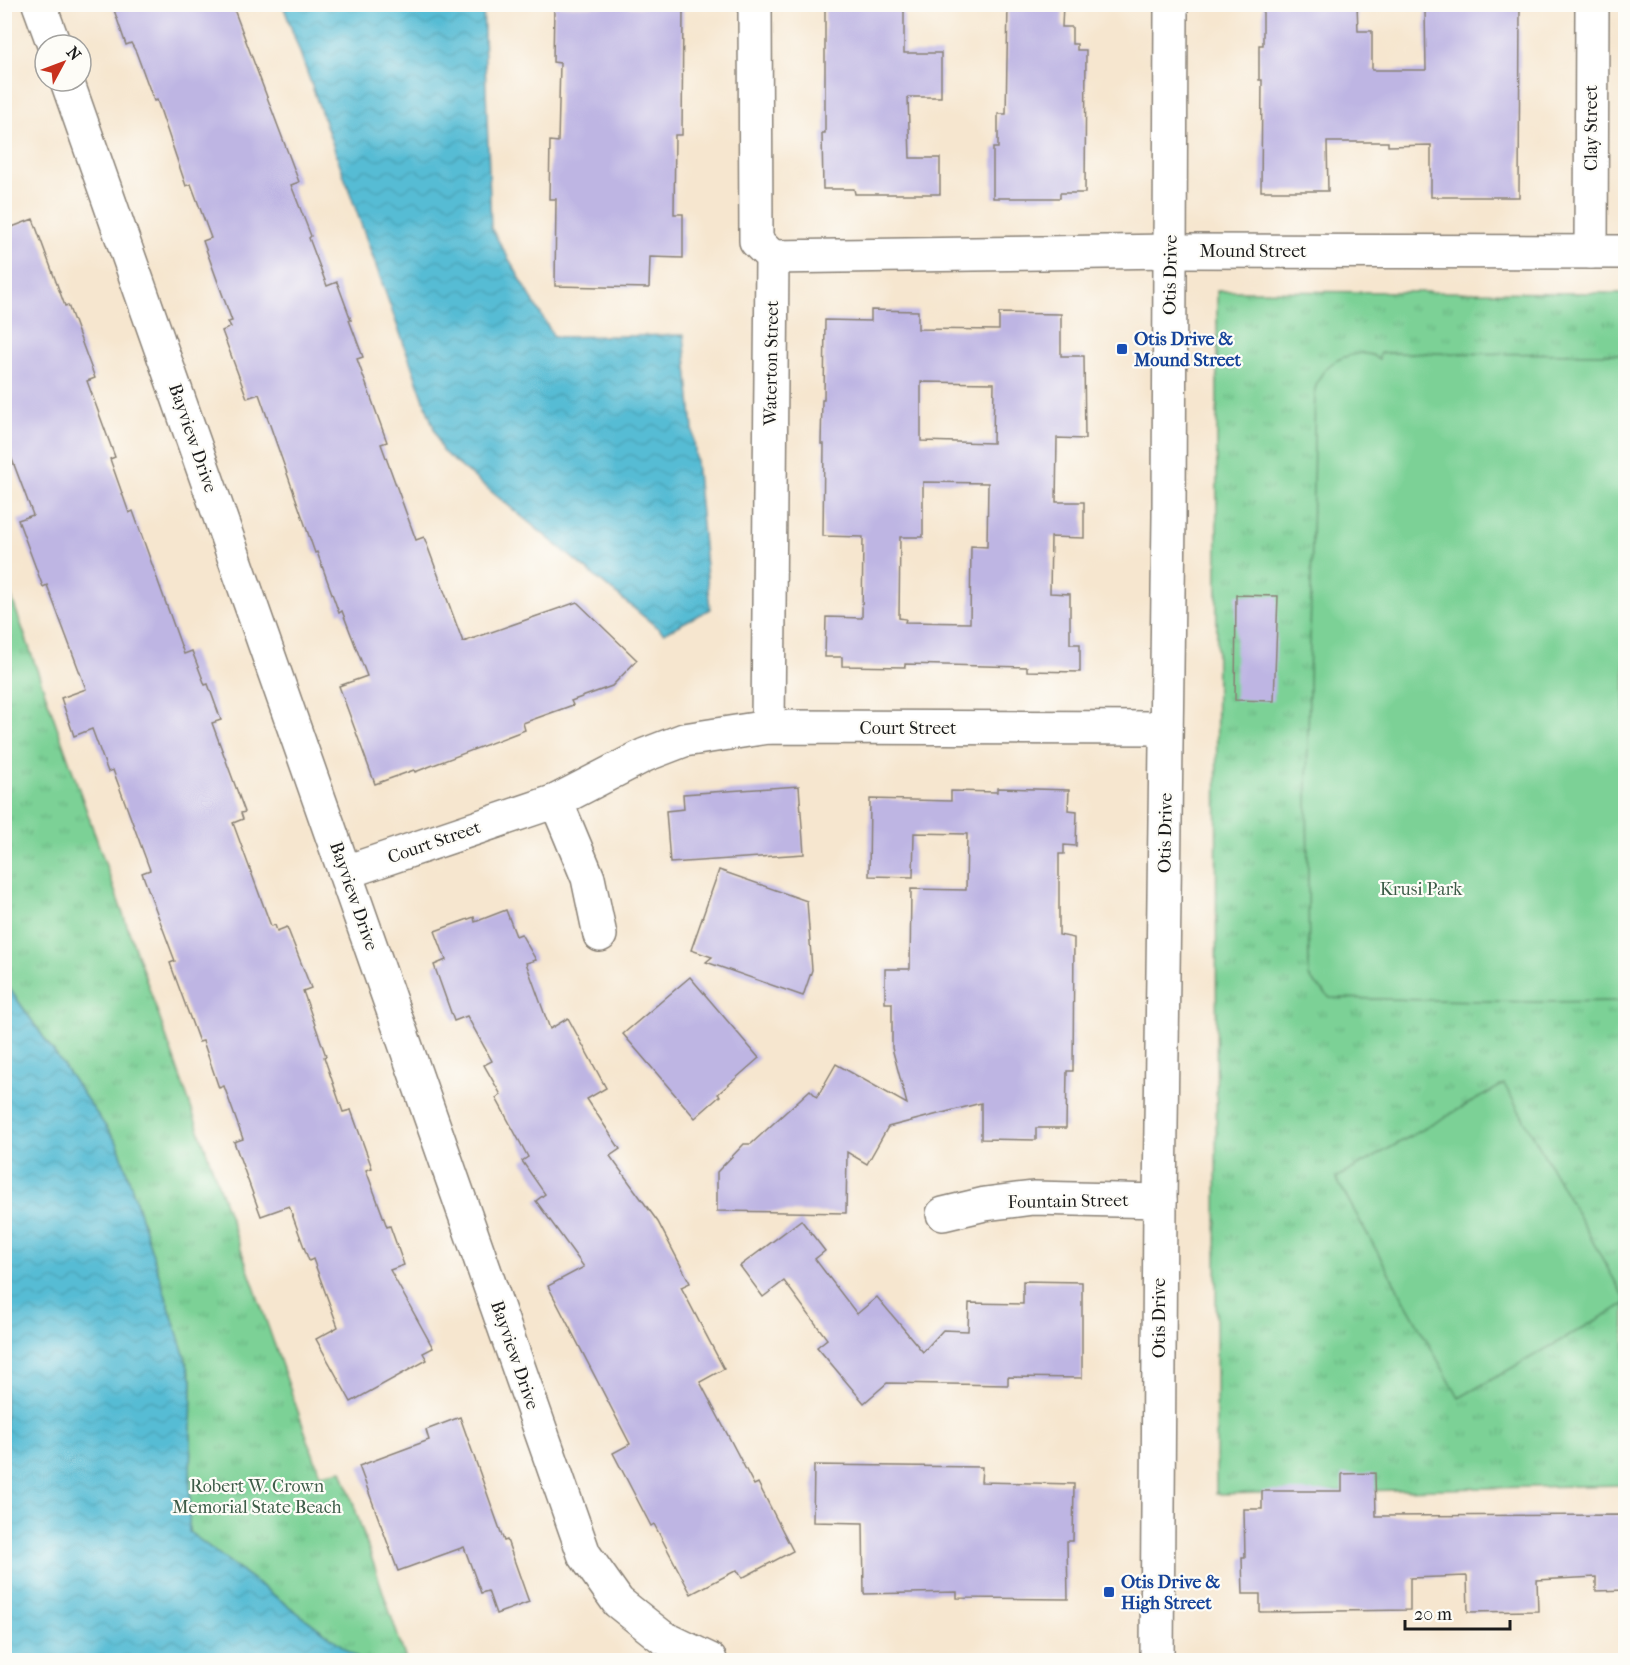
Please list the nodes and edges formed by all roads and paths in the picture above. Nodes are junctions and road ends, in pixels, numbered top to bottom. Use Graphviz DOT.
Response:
graph roads {
  1 [pos="39,4"];
  2 [pos="755,4"];
  3 [pos="1171,4"];
  4 [pos="1592,4"];
  5 [pos="50,33"];
  6 [pos="70,93"];
  7 [pos="1170,251"];
  8 [pos="1591,252"];
  9 [pos="1626,252"];
  10 [pos="772,257"];
  11 [pos="768,727"];
  12 [pos="1166,728"];
  13 [pos="556,801"];
  14 [pos="346,872"];
  15 [pos="600,935"];
  16 [pos="1160,1201"];
  17 [pos="942,1214"];
  18 [pos="710,1660"];
  19 [pos="1157,1660"];
  1 -- 5 [label="street"];
  2 -- 10 [label="street"];
  3 -- 7 [label="street, Otis Drive"];
  4 -- 8 [label="street, Clay Street"];
  6 -- 14 [label="street, Bayview Drive"];
  7 -- 8 [label="street, Mound Street"];
  7 -- 10 [label="street, Mound Street"];
  7 -- 12 [label="street, Otis Drive"];
  8 -- 9 [label="street, Mound Street"];
  10 -- 11 [label="street, Waterton Street"];
  11 -- 12 [label="street, Court Street"];
  11 -- 13 [label="street, Court Street"];
  12 -- 16 [label="street, Otis Drive"];
  13 -- 14 [label="street, Court Street"];
  13 -- 15 [label="street"];
  14 -- 18 [label="street, Bayview Drive"];
  16 -- 17 [label="street, Fountain Street"];
  16 -- 19 [label="street, Otis Drive"];
}
